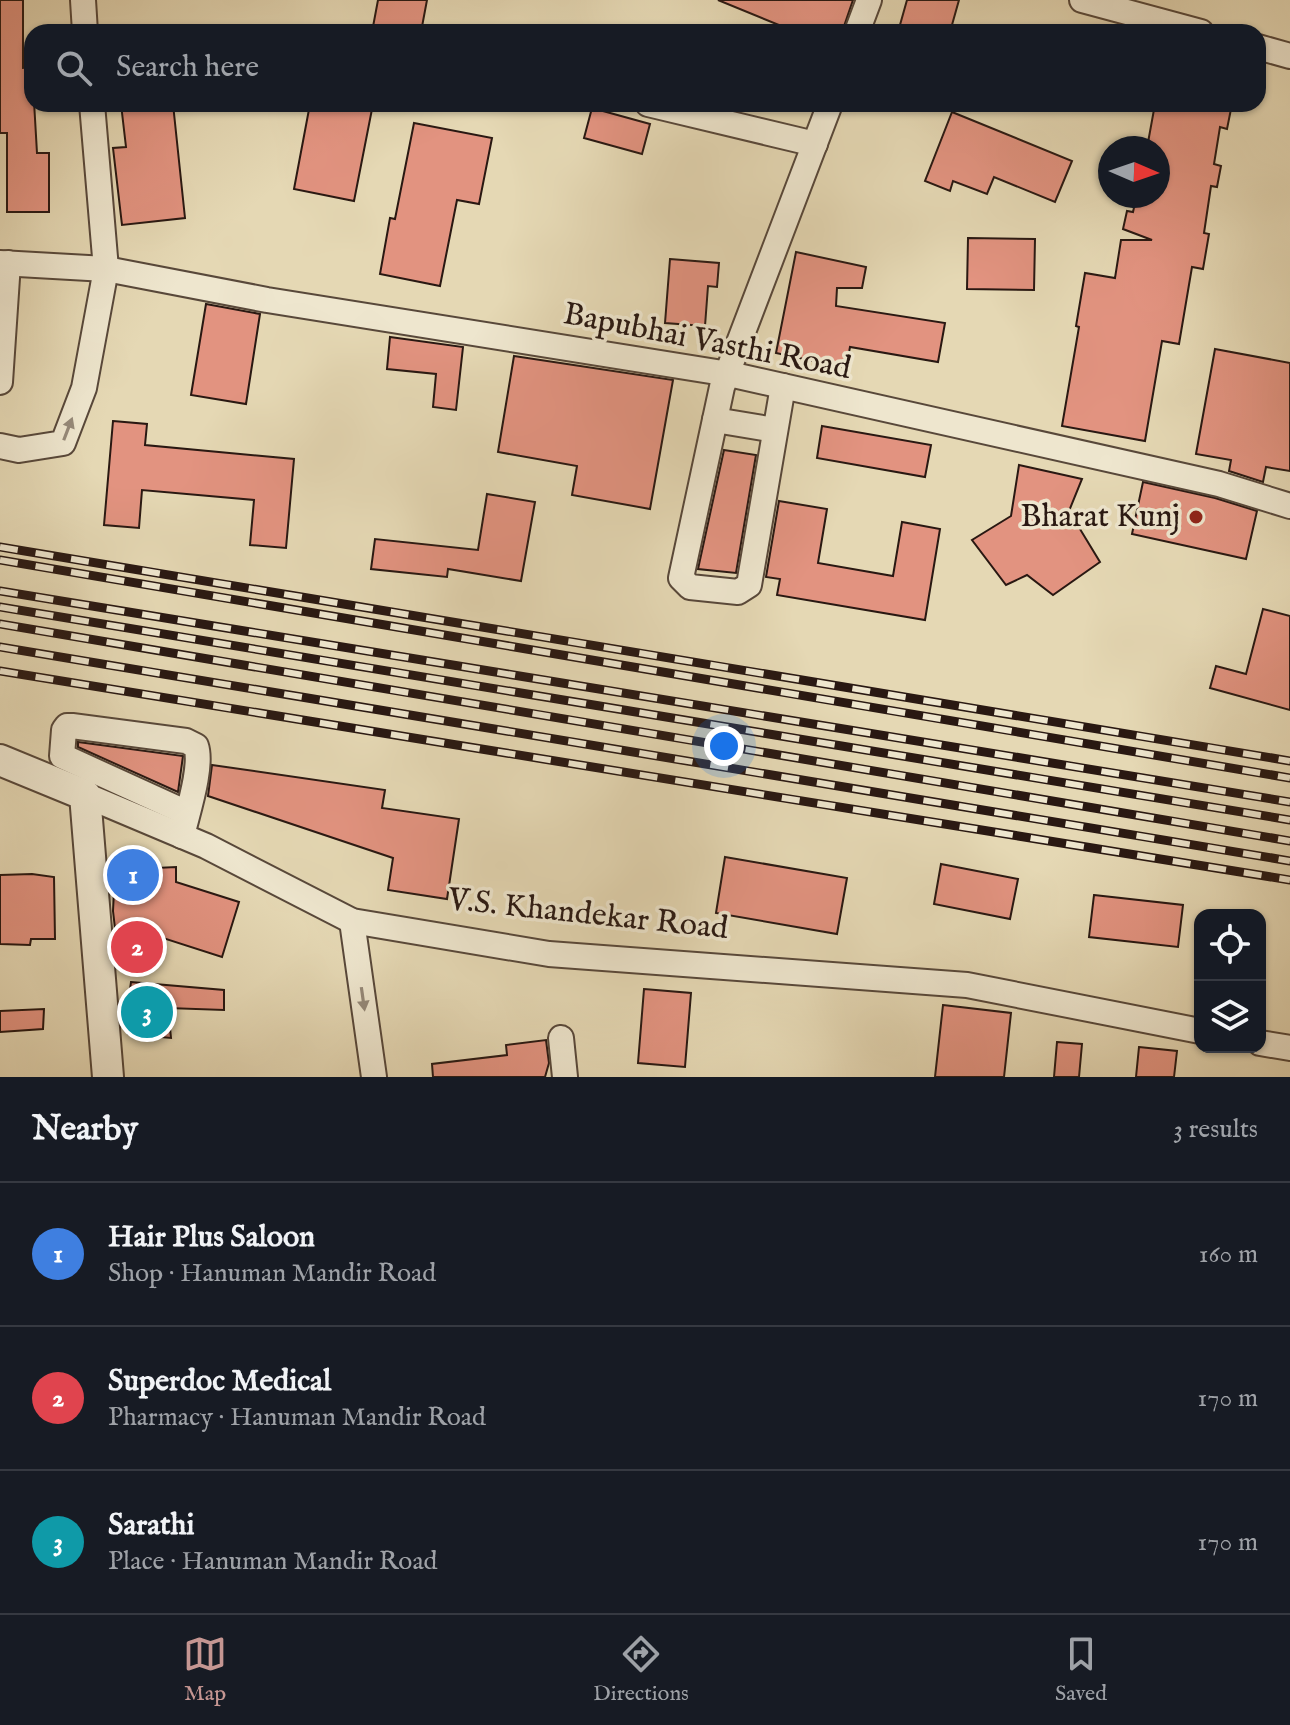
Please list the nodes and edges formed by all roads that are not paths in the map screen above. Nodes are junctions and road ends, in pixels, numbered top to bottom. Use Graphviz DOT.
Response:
graph roads {
  1 [pos="83,0"];
  2 [pos="869,0"];
  3 [pos="1082,0"];
  4 [pos="84,24"];
  5 [pos="860,24"];
  6 [pos="1171,24"];
  7 [pos="1266,49"];
  8 [pos="1290,56"];
  9 [pos="93,112"];
  10 [pos="681,112"];
  11 [pos="827,112"];
  12 [pos="815,144"];
  13 [pos="106,269"];
  14 [pos="4,272"];
  15 [pos="729,374"];
  16 [pos="0,382"];
  17 [pos="783,386"];
  18 [pos="715,420"];
  19 [pos="775,430"];
  20 [pos="0,446"];
  21 [pos="1290,506"];
  22 [pos="0,760"];
  23 [pos="69,778"];
  24 [pos="185,824"];
  25 [pos="352,921"];
  26 [pos="1194,1030"];
  27 [pos="561,1038"];
  28 [pos="1266,1044"];
  29 [pos="1290,1048"];
  30 [pos="108,1077"];
  31 [pos="374,1077"];
  32 [pos="565,1077"];
  1 -- 4 [label="street"];
  2 -- 5 [label="street"];
  3 -- 6 [label="street"];
  7 -- 8 [label="street"];
  9 -- 13 [label="street"];
  10 -- 12 [label="street"];
  11 -- 12 [label="street"];
  12 -- 15 [label="street"];
  13 -- 14 [label="street, Bapubhai Vasthi Road"];
  13 -- 15 [label="street, Bapubhai Vasthi Road"];
  20 -- 13 [label="street, one-way"];
  14 -- 16 [label="street"];
  15 -- 17 [label="street, Bapubhai Vasthi Road"];
  15 -- 18 [label="street"];
  17 -- 19 [label="street"];
  17 -- 21 [label="street, Bapubhai Vasthi Road"];
  18 -- 19 [label="street"];
  18 -- 19 [label="street"];
  22 -- 23 [label="street, V.S. Khandekar Road"];
  23 -- 24 [label="street, V.S. Khandekar Road"];
  23 -- 24 [label="street"];
  23 -- 24 [label="street"];
  23 -- 30 [label="street"];
  24 -- 25 [label="street, V.S. Khandekar Road"];
  25 -- 26 [label="street, V.S. Khandekar Road"];
  25 -- 31 [label="street, one-way"];
  27 -- 32 [label="street"];
  28 -- 29 [label="street"];
}
